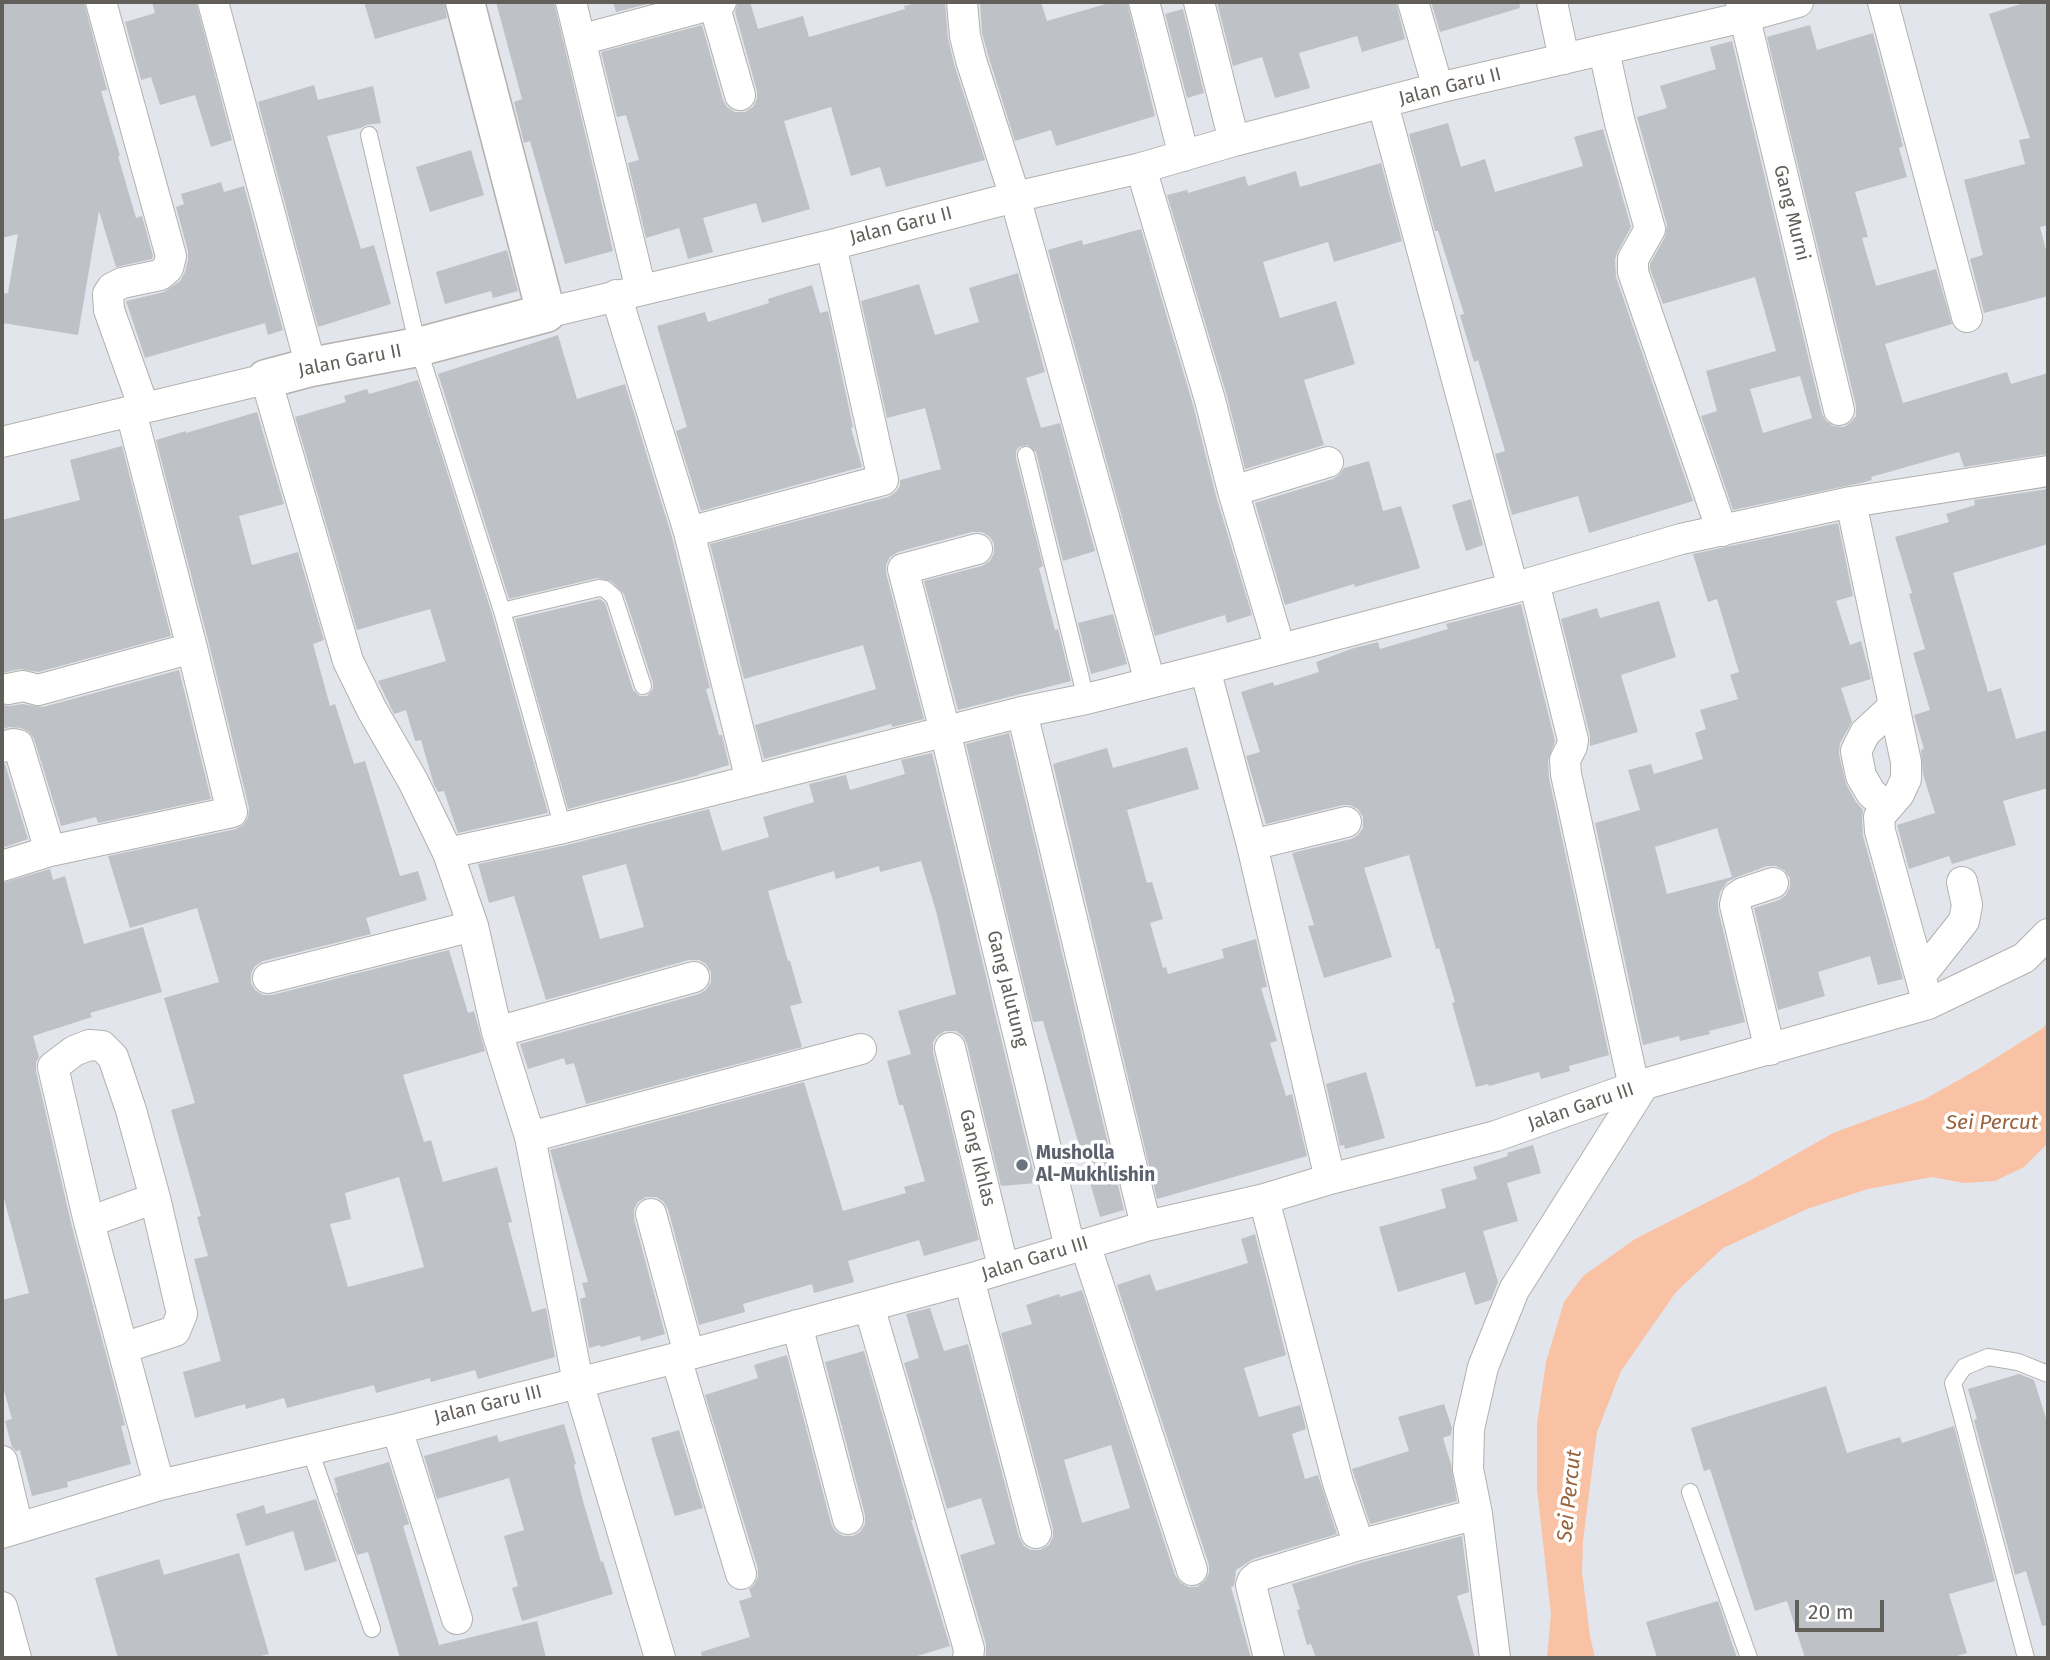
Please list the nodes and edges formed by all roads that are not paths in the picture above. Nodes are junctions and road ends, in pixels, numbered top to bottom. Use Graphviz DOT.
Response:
graph roads {
  1 [pos="101,2"];
  2 [pos="213,2"];
  3 [pos="465,2"];
  4 [pos="571,2"];
  5 [pos="962,2"];
  6 [pos="1143,2"];
  7 [pos="1199,2"];
  8 [pos="1413,2"];
  9 [pos="1552,2"];
  10 [pos="1798,2"];
  11 [pos="1883,2"];
  12 [pos="718,3"];
  13 [pos="1742,9"];
  14 [pos="580,40"];
  15 [pos="1604,51"];
  16 [pos="1564,59"];
  17 [pos="1438,88"];
  18 [pos="740,95"];
  19 [pos="1383,104"];
  20 [pos="369,135"];
  21 [pos="1234,141"];
  22 [pos="1184,156"];
  23 [pos="1141,168"];
  24 [pos="1015,197"];
  25 [pos="831,244"];
  26 [pos="629,292"];
  27 [pos="546,313"];
  28 [pos="1967,317"];
  29 [pos="418,347"];
  30 [pos="310,367"];
  31 [pos="266,379"];
  32 [pos="137,410"];
  33 [pos="1839,410"];
  34 [pos="2,442"];
  35 [pos="1026,455"];
  36 [pos="1328,462"];
  37 [pos="2048,471"];
  38 [pos="1233,491"];
  39 [pos="1851,502"];
  40 [pos="1722,531"];
  41 [pos="689,532"];
  42 [pos="977,548"];
  43 [pos="1523,585"];
  44 [pos="502,611"];
  45 [pos="192,648"];
  46 [pos="1280,649"];
  47 [pos="1205,669"];
  48 [pos="1150,682"];
  49 [pos="643,686"];
  50 [pos="8,689"];
  51 [pos="1086,699"];
  52 [pos="1894,706"];
  53 [pos="1022,712"];
  54 [pos="945,731"];
  55 [pos="2,747"];
  56 [pos="751,780"];
  57 [pos="1886,807"];
  58 [pos="1346,822"];
  59 [pos="563,828"];
  60 [pos="1252,845"];
  61 [pos="50,851"];
  62 [pos="448,853"];
  63 [pos="2,866"];
  64 [pos="1962,882"];
  65 [pos="1773,883"];
  66 [pos="473,926"];
  67 [pos="2048,934"];
  68 [pos="1921,975"];
  69 [pos="694,977"];
  70 [pos="268,978"];
  71 [pos="1928,1004"];
  72 [pos="497,1032"];
  73 [pos="950,1048"];
  74 [pos="861,1049"];
  75 [pos="1770,1050"];
  76 [pos="1639,1086"];
  77 [pos="530,1137"];
  78 [pos="1330,1179"];
  79 [pos="155,1198"];
  80 [pos="1264,1199"];
  81 [pos="651,1214"];
  82 [pos="89,1222"];
  83 [pos="1146,1226"];
  84 [pos="1077,1246"];
  85 [pos="1003,1267"];
  86 [pos="969,1279"];
  87 [pos="869,1306"];
  88 [pos="797,1325"];
  89 [pos="123,1348"];
  90 [pos="683,1356"];
  91 [pos="2048,1374"];
  92 [pos="578,1382"];
  93 [pos="397,1429"];
  94 [pos="310,1450"];
  95 [pos="2,1461"];
  96 [pos="160,1485"];
  97 [pos="1690,1492"];
  98 [pos="1477,1514"];
  99 [pos="848,1519"];
  100 [pos="10,1530"];
  101 [pos="1036,1533"];
  102 [pos="1359,1545"];
  103 [pos="1192,1570"];
  104 [pos="741,1574"];
  105 [pos="2,1607"];
  106 [pos="457,1619"];
  107 [pos="372,1629"];
  108 [pos="16,1658"];
  109 [pos="660,1658"];
  110 [pos="968,1658"];
  111 [pos="1269,1658"];
  112 [pos="1496,1658"];
  113 [pos="1749,1658"];
  114 [pos="2026,1658"];
  1 -- 32 [label="street"];
  2 -- 30 [label="street"];
  3 -- 27 [label="street"];
  4 -- 14 [label="street"];
  5 -- 24 [label="street"];
  6 -- 22 [label="street"];
  7 -- 21 [label="street"];
  8 -- 17 [label="street"];
  9 -- 16 [label="street"];
  10 -- 13 [label="street, Jalan Garu II"];
  11 -- 28 [label="street"];
  12 -- 14 [label="street"];
  12 -- 18 [label="street"];
  13 -- 15 [label="street, Jalan Garu II"];
  13 -- 33 [label="street, Gang Murni"];
  14 -- 26 [label="street"];
  15 -- 16 [label="street, Jalan Garu II"];
  15 -- 40 [label="street"];
  16 -- 17 [label="street, Jalan Garu II"];
  17 -- 19 [label="street, Jalan Garu II"];
  19 -- 21 [label="street, Jalan Garu II"];
  19 -- 43 [label="street"];
  20 -- 29 [label="lane"];
  21 -- 22 [label="street, Jalan Garu II"];
  22 -- 23 [label="street, Jalan Garu II"];
  23 -- 24 [label="street, Jalan Garu II"];
  23 -- 38 [label="street"];
  24 -- 25 [label="street, Jalan Garu II"];
  24 -- 48 [label="street"];
  25 -- 26 [label="street, Jalan Garu II"];
  25 -- 41 [label="street"];
  26 -- 27 [label="street, Jalan Garu II"];
  26 -- 41 [label="street"];
  27 -- 29 [label="street, Jalan Garu II"];
  29 -- 30 [label="street, Jalan Garu II"];
  29 -- 44 [label="lane"];
  30 -- 31 [label="street, Jalan Garu II"];
  31 -- 32 [label="street, Jalan Garu II"];
  31 -- 62 [label="street"];
  32 -- 34 [label="street, Jalan Garu II"];
  32 -- 45 [label="street"];
  35 -- 51 [label="lane"];
  36 -- 38 [label="street"];
  37 -- 39 [label="street"];
  38 -- 46 [label="street"];
  39 -- 40 [label="street"];
  39 -- 52 [label="street"];
  40 -- 43 [label="street"];
  41 -- 56 [label="street"];
  42 -- 54 [label="street, Gang Jalutung"];
  43 -- 46 [label="street"];
  43 -- 76 [label="street"];
  44 -- 49 [label="lane"];
  44 -- 59 [label="lane"];
  45 -- 50 [label="street"];
  45 -- 61 [label="street"];
  46 -- 47 [label="street"];
  47 -- 48 [label="street"];
  47 -- 60 [label="street"];
  48 -- 51 [label="street"];
  51 -- 53 [label="street"];
  52 -- 57 [label="street"];
  52 -- 57 [label="street"];
  53 -- 54 [label="street"];
  53 -- 83 [label="street"];
  54 -- 56 [label="street"];
  54 -- 84 [label="street, Gang Jalutung"];
  55 -- 61 [label="street"];
  56 -- 59 [label="street"];
  57 -- 68 [label="street"];
  58 -- 60 [label="street"];
  59 -- 62 [label="street"];
  60 -- 78 [label="street"];
  61 -- 63 [label="street"];
  62 -- 66 [label="street"];
  64 -- 68 [label="street"];
  65 -- 75 [label="street"];
  66 -- 70 [label="street"];
  66 -- 72 [label="street"];
  67 -- 71 [label="street, Jalan Garu III"];
  68 -- 71 [label="street"];
  69 -- 72 [label="street"];
  71 -- 75 [label="street, Jalan Garu III"];
  72 -- 77 [label="street"];
  73 -- 85 [label="street, Gang Ikhlas"];
  74 -- 77 [label="street"];
  75 -- 76 [label="street, Jalan Garu III"];
  76 -- 78 [label="street, Jalan Garu III"];
  76 -- 98 [label="street"];
  77 -- 92 [label="street"];
  78 -- 80 [label="street, Jalan Garu III"];
  79 -- 82 [label="street"];
  79 -- 82 [label="street"];
  79 -- 89 [label="street"];
  80 -- 83 [label="street, Jalan Garu III"];
  80 -- 102 [label="street"];
  81 -- 90 [label="street"];
  82 -- 89 [label="street"];
  83 -- 84 [label="street, Jalan Garu III"];
  84 -- 85 [label="street, Jalan Garu III"];
  84 -- 103 [label="street, Gang Jalutung"];
  85 -- 86 [label="street, Jalan Garu III"];
  86 -- 87 [label="street, Jalan Garu III"];
  86 -- 101 [label="street"];
  87 -- 88 [label="street, Jalan Garu III"];
  87 -- 110 [label="street"];
  88 -- 90 [label="street, Jalan Garu III"];
  88 -- 99 [label="street"];
  89 -- 96 [label="street"];
  90 -- 92 [label="street, Jalan Garu III"];
  90 -- 104 [label="street"];
  91 -- 114 [label="lane"];
  92 -- 93 [label="street, Jalan Garu III"];
  92 -- 109 [label="street"];
  93 -- 94 [label="street, Jalan Garu III"];
  93 -- 106 [label="street"];
  94 -- 96 [label="street, Jalan Garu III"];
  94 -- 107 [label="lane"];
  95 -- 100 [label="street"];
  96 -- 100 [label="street, Jalan Garu III"];
  97 -- 113 [label="lane"];
  98 -- 102 [label="street"];
  98 -- 112 [label="street"];
  102 -- 111 [label="street"];
  105 -- 108 [label="street"];
}
